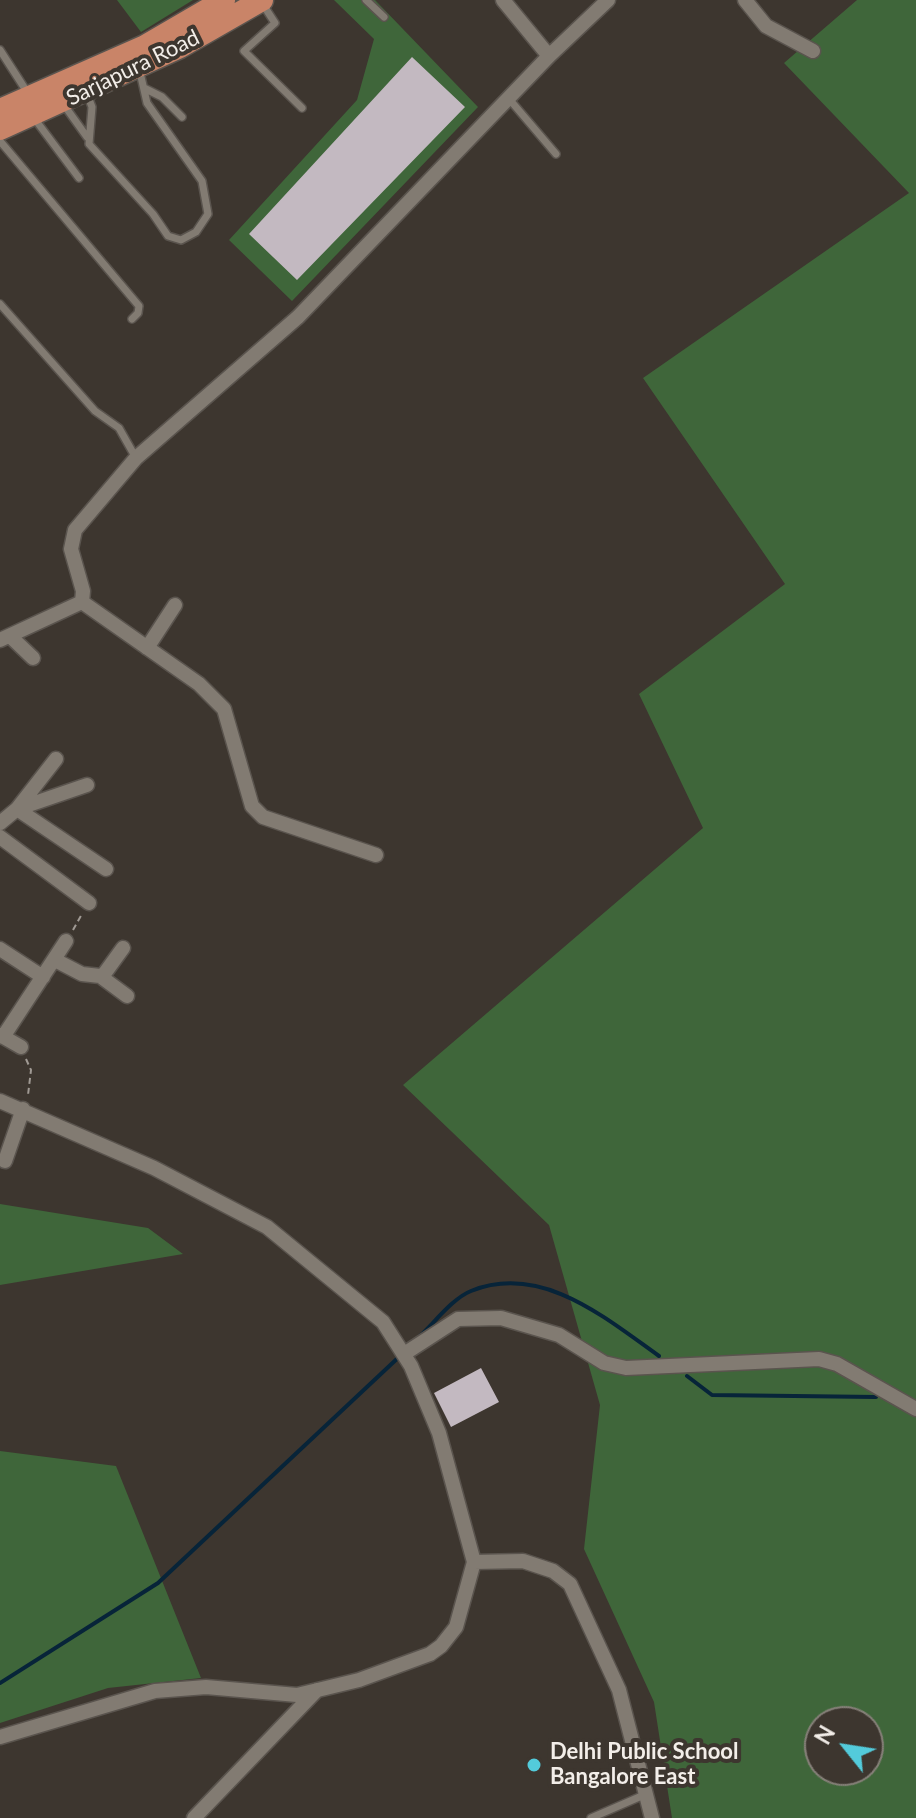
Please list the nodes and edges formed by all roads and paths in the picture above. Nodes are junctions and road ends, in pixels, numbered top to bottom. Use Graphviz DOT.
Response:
graph roads {
  1 [pos="224,0"];
  2 [pos="261,0"];
  3 [pos="366,0"];
  4 [pos="503,0"];
  5 [pos="608,0"];
  6 [pos="745,0"];
  7 [pos="384,17"];
  8 [pos="0,50"];
  9 [pos="813,51"];
  10 [pos="549,56"];
  11 [pos="141,78"];
  12 [pos="86,92"];
  13 [pos="510,100"];
  14 [pos="63,103"];
  15 [pos="32,107"];
  16 [pos="302,108"];
  17 [pos="0,110"];
  18 [pos="182,117"];
  19 [pos="0,129"];
  20 [pos="87,137"];
  21 [pos="0,141"];
  22 [pos="556,154"];
  23 [pos="79,178"];
  24 [pos="0,304"];
  25 [pos="132,319"];
  26 [pos="136,458"];
  27 [pos="82,602"];
  28 [pos="175,605"];
  29 [pos="5,638"];
  30 [pos="147,648"];
  31 [pos="33,658"];
  32 [pos="56,759"];
  33 [pos="87,785"];
  34 [pos="17,809"];
  35 [pos="0,823"];
  36 [pos="0,837"];
  37 [pos="376,855"];
  38 [pos="106,869"];
  39 [pos="89,903"];
  40 [pos="66,941"];
  41 [pos="123,948"];
  42 [pos="0,949"];
  43 [pos="55,960"];
  44 [pos="43,977"];
  45 [pos="102,977"];
  46 [pos="127,996"];
  47 [pos="2,1036"];
  48 [pos="21,1047"];
  49 [pos="0,1101"];
  50 [pos="23,1109"];
  51 [pos="5,1161"];
  52 [pos="402,1350"];
  53 [pos="916,1409"];
  54 [pos="474,1562"];
  55 [pos="317,1690"];
  56 [pos="0,1737"];
  57 [pos="644,1795"];
  58 [pos="194,1818"];
  59 [pos="591,1818"];
  60 [pos="652,1818"];
  1 -- 15 [label="main road, Sarjapura Road"];
  2 -- 11 [label="main road, Sarjapura Road"];
  2 -- 16 [label="lane"];
  3 -- 7 [label="lane"];
  4 -- 10 [label="street"];
  5 -- 10 [label="street"];
  6 -- 9 [label="street"];
  8 -- 15 [label="lane"];
  10 -- 13 [label="street"];
  11 -- 12 [label="main road, Sarjapura Road"];
  11 -- 18 [label="lane"];
  11 -- 20 [label="lane"];
  12 -- 14 [label="main road, Sarjapura Road"];
  12 -- 20 [label="lane"];
  13 -- 22 [label="lane"];
  13 -- 26 [label="street"];
  14 -- 15 [label="main road, Sarjapura Road"];
  14 -- 20 [label="lane"];
  15 -- 17 [label="main road, Sarjapura Road"];
  15 -- 19 [label="main road, Sarjapura Road"];
  15 -- 23 [label="lane"];
  21 -- 25 [label="lane"];
  24 -- 26 [label="lane"];
  26 -- 27 [label="street"];
  27 -- 29 [label="street"];
  27 -- 30 [label="street"];
  28 -- 30 [label="street"];
  29 -- 31 [label="street"];
  30 -- 37 [label="street"];
  32 -- 34 [label="street"];
  33 -- 34 [label="street"];
  34 -- 35 [label="street"];
  34 -- 38 [label="street"];
  36 -- 39 [label="street"];
  39 -- 40 [label="path"];
  40 -- 43 [label="street"];
  41 -- 45 [label="street"];
  42 -- 44 [label="street"];
  43 -- 44 [label="street"];
  43 -- 45 [label="street"];
  44 -- 47 [label="street"];
  45 -- 46 [label="street"];
  47 -- 48 [label="street"];
  48 -- 50 [label="path"];
  49 -- 50 [label="street"];
  50 -- 51 [label="street"];
  50 -- 52 [label="street"];
  52 -- 53 [label="street"];
  52 -- 54 [label="street"];
  54 -- 55 [label="street"];
  54 -- 57 [label="street"];
  55 -- 56 [label="street"];
  55 -- 58 [label="street"];
  57 -- 59 [label="lane"];
  57 -- 60 [label="street"];
}
